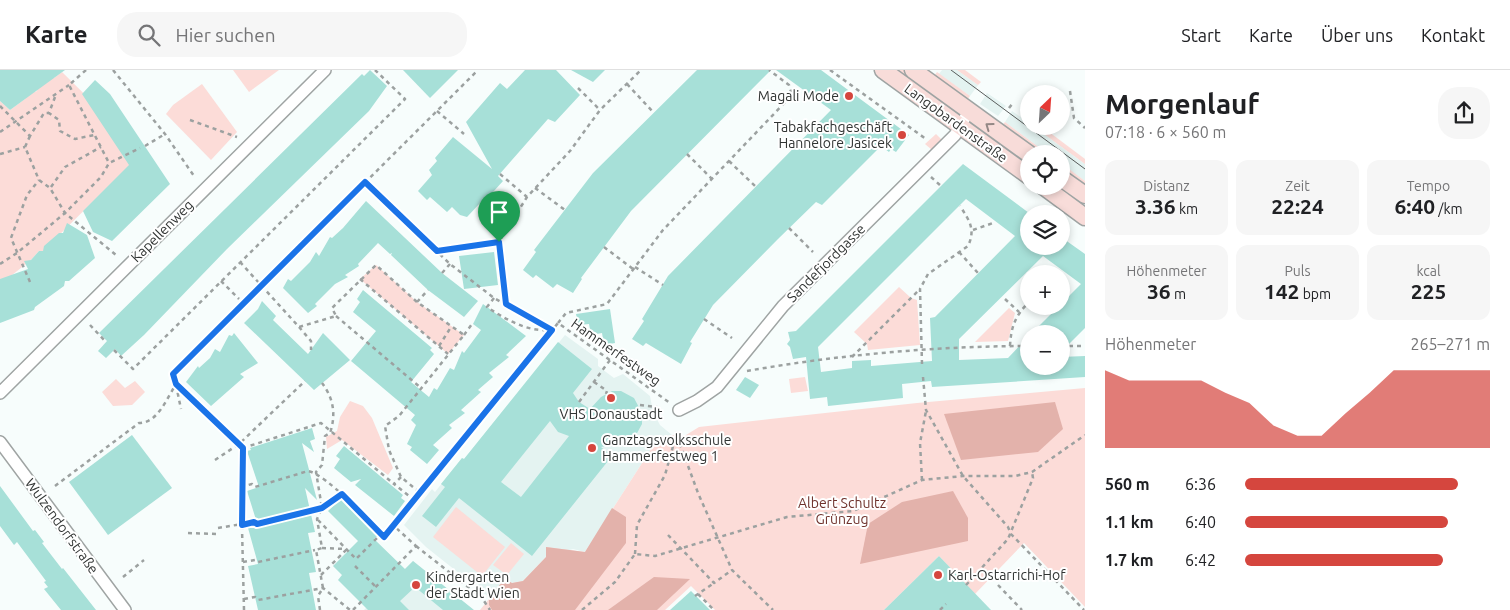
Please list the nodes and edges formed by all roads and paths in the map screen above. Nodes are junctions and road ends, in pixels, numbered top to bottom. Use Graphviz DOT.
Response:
graph roads {
  1 [pos="86,70"];
  2 [pos="113,70"];
  3 [pos="325,70"];
  4 [pos="375,70"];
  5 [pos="478,70"];
  6 [pos="641,70"];
  7 [pos="769,70"];
  8 [pos="830,70"];
  9 [pos="883,70"];
  10 [pos="913,70"];
  11 [pos="627,84"];
  12 [pos="69,85"];
  13 [pos="578,88"];
  14 [pos="1070,92"];
  15 [pos="55,95"];
  16 [pos="1013,103"];
  17 [pos="0,106"];
  18 [pos="1009,108"];
  19 [pos="600,110"];
  20 [pos="437,111"];
  21 [pos="969,111"];
  22 [pos="49,113"];
  23 [pos="654,113"];
  24 [pos="14,120"];
  25 [pos="190,120"];
  26 [pos="962,126"];
  27 [pos="1085,128"];
  28 [pos="0,132"];
  29 [pos="165,134"];
  30 [pos="464,134"];
  31 [pos="94,135"];
  32 [pos="30,136"];
  33 [pos="237,137"];
  34 [pos="926,138"];
  35 [pos="145,146"];
  36 [pos="25,147"];
  37 [pos="101,148"];
  38 [pos="140,148"];
  39 [pos="1020,148"];
  40 [pos="0,154"];
  41 [pos="687,154"];
  42 [pos="729,161"];
  43 [pos="109,163"];
  44 [pos="1020,169"];
  45 [pos="500,174"];
  46 [pos="194,176"];
  47 [pos="931,176"];
  48 [pos="712,179"];
  49 [pos="39,180"];
  50 [pos="365,182"];
  51 [pos="1070,184"];
  52 [pos="940,186"];
  53 [pos="756,187"];
  54 [pos="50,188"];
  55 [pos="535,188"];
  56 [pos="1056,195"];
  57 [pos="1085,195"];
  58 [pos="527,197"];
  59 [pos="960,206"];
  60 [pos="565,210"];
  61 [pos="65,212"];
  62 [pos="1085,216"];
  63 [pos="993,223"];
  64 [pos="789,228"];
  65 [pos="973,230"];
  66 [pos="499,242"];
  67 [pos="604,247"];
  68 [pos="437,251"];
  69 [pos="813,252"];
  70 [pos="959,252"];
  71 [pos="17,253"];
  72 [pos="116,255"];
  73 [pos="240,262"];
  74 [pos="0,263"];
  75 [pos="450,264"];
  76 [pos="634,268"];
  77 [pos="442,273"];
  78 [pos="978,273"];
  79 [pos="360,279"];
  80 [pos="220,281"];
  81 [pos="30,282"];
  82 [pos="663,285"];
  83 [pos="263,286"];
  84 [pos="920,289"];
  85 [pos="428,290"];
  86 [pos="494,298"];
  87 [pos="1005,299"];
  88 [pos="239,300"];
  89 [pos="417,302"];
  90 [pos="506,304"];
  91 [pos="1019,312"];
  92 [pos="336,316"];
  93 [pos="704,319"];
  94 [pos="558,322"];
  95 [pos="472,324"];
  96 [pos="90,325"];
  97 [pos="300,327"];
  98 [pos="451,327"];
  99 [pos="552,330"];
  100 [pos="464,335"];
  101 [pos="732,338"];
  102 [pos="106,342"];
  103 [pos="439,346"];
  104 [pos="1010,346"];
  105 [pos="1020,346"];
  106 [pos="1070,346"];
  107 [pos="1085,346"];
  108 [pos="114,350"];
  109 [pos="311,350"];
  110 [pos="922,351"];
  111 [pos="448,354"];
  112 [pos="852,357"];
  113 [pos="610,360"];
  114 [pos="922,364"];
  115 [pos="746,371"];
  116 [pos="923,377"];
  117 [pos="305,381"];
  118 [pos="594,382"];
  119 [pos="322,383"];
  120 [pos="176,384"];
  121 [pos="421,388"];
  122 [pos="0,393"];
  123 [pos="606,394"];
  124 [pos="579,402"];
  125 [pos="640,406"];
  126 [pos="657,407"];
  127 [pos="181,409"];
  128 [pos="679,410"];
  129 [pos="926,410"];
  130 [pos="330,433"];
  131 [pos="1085,435"];
  132 [pos="0,442"];
  133 [pos="239,444"];
  134 [pos="243,448"];
  135 [pos="215,460"];
  136 [pos="316,472"];
  137 [pos="1032,472"];
  138 [pos="963,476"];
  139 [pos="400,477"];
  140 [pos="922,480"];
  141 [pos="394,484"];
  142 [pos="54,486"];
  143 [pos="241,487"];
  144 [pos="420,492"];
  145 [pos="342,494"];
  146 [pos="414,500"];
  147 [pos="322,508"];
  148 [pos="317,519"];
  149 [pos="242,525"];
  150 [pos="394,526"];
  151 [pos="218,528"];
  152 [pos="188,533"];
  153 [pos="218,534"];
  154 [pos="381,534"];
  155 [pos="1011,534"];
  156 [pos="668,535"];
  157 [pos="718,536"];
  158 [pos="416,546"];
  159 [pos="322,548"];
  160 [pos="316,550"];
  161 [pos="347,550"];
  162 [pos="682,550"];
  163 [pos="636,554"];
  164 [pos="144,560"];
  165 [pos="244,562"];
  166 [pos="355,566"];
  167 [pos="732,570"];
  168 [pos="320,575"];
  169 [pos="123,577"];
  170 [pos="714,583"];
  171 [pos="966,584"];
  172 [pos="998,585"];
  173 [pos="376,587"];
  174 [pos="323,588"];
  175 [pos="244,599"];
  176 [pos="946,604"];
  177 [pos="125,610"];
  178 [pos="244,610"];
  179 [pos="320,610"];
  180 [pos="351,610"];
  181 [pos="490,610"];
  182 [pos="582,610"];
  183 [pos="714,610"];
  184 [pos="773,610"];
  185 [pos="940,610"];
  186 [pos="1022,610"];
  187 [pos="1084,610"];
  1 -- 12 [label="path"];
  2 -- 29 [label="path"];
  3 -- 122 [label="street, Kapellenweg"];
  4 -- 73 [label="path"];
  5 -- 20 [label="path"];
  6 -- 11 [label="path"];
  7 -- 42 [label="path"];
  8 -- 34 [label="path"];
  9 -- 26 [label="street, Langobardenstraße"];
  10 -- 21 [label="street, Langobardenstraße"];
  11 -- 19 [label="path"];
  11 -- 23 [label="path"];
  12 -- 15 [label="path"];
  12 -- 31 [label="path"];
  13 -- 19 [label="path"];
  14 -- 27 [label="path"];
  15 -- 22 [label="path"];
  15 -- 24 [label="path"];
  16 -- 18 [label="path"];
  17 -- 24 [label="path"];
  19 -- 55 [label="path"];
  20 -- 30 [label="path"];
  20 -- 50 [label="path"];
  21 -- 26 [label="street, Sandefjordgasse"];
  39 -- 21 [label="street, Langobardenstraße, one-way"];
  22 -- 31 [label="path"];
  22 -- 32 [label="path"];
  24 -- 28 [label="path"];
  24 -- 32 [label="path"];
  25 -- 33 [label="path"];
  26 -- 44 [label="street, Langobardenstraße"];
  26 -- 128 [label="street, Sandefjordgasse"];
  29 -- 35 [label="path"];
  29 -- 46 [label="path"];
  31 -- 37 [label="path"];
  32 -- 36 [label="path"];
  36 -- 40 [label="path"];
  36 -- 49 [label="path"];
  37 -- 43 [label="path"];
  37 -- 54 [label="path"];
  38 -- 43 [label="path"];
  41 -- 48 [label="path"];
  42 -- 48 [label="path"];
  42 -- 53 [label="path"];
  43 -- 61 [label="path"];
  45 -- 58 [label="path"];
  47 -- 52 [label="path"];
  48 -- 76 [label="path"];
  49 -- 54 [label="path"];
  49 -- 71 [label="path"];
  50 -- 68 [label="path"];
  50 -- 83 [label="path"];
  51 -- 57 [label="street"];
  54 -- 61 [label="path"];
  55 -- 58 [label="path"];
  55 -- 60 [label="path"];
  56 -- 62 [label="street"];
  58 -- 66 [label="path"];
  59 -- 65 [label="path"];
  61 -- 71 [label="path"];
  61 -- 72 [label="path"];
  63 -- 65 [label="path"];
  64 -- 69 [label="path"];
  65 -- 70 [label="path"];
  66 -- 68 [label="path"];
  66 -- 90 [label="path"];
  67 -- 76 [label="path"];
  68 -- 75 [label="path"];
  70 -- 78 [label="path"];
  70 -- 84 [label="path"];
  71 -- 74 [label="path"];
  71 -- 81 [label="path"];
  73 -- 80 [label="path"];
  73 -- 83 [label="path"];
  75 -- 77 [label="path"];
  75 -- 86 [label="path"];
  76 -- 82 [label="path"];
  76 -- 94 [label="path"];
  79 -- 89 [label="path"];
  79 -- 92 [label="path"];
  79 -- 103 [label="path"];
  80 -- 88 [label="path"];
  80 -- 108 [label="path"];
  83 -- 97 [label="path"];
  83 -- 120 [label="path"];
  84 -- 110 [label="path"];
  84 -- 112 [label="path"];
  85 -- 89 [label="path"];
  86 -- 90 [label="path"];
  86 -- 99 [label="path"];
  87 -- 91 [label="path"];
  89 -- 98 [label="path"];
  90 -- 99 [label="path"];
  91 -- 104 [label="path"];
  92 -- 97 [label="path"];
  92 -- 121 [label="path"];
  93 -- 101 [label="path"];
  94 -- 99 [label="path, Hammerfestweg"];
  94 -- 113 [label="path, Hammerfestweg"];
  95 -- 100 [label="path"];
  96 -- 102 [label="path"];
  97 -- 109 [label="path"];
  98 -- 100 [label="path"];
  98 -- 103 [label="path"];
  99 -- 144 [label="path, Hammerfestweg"];
  100 -- 111 [label="path"];
  103 -- 111 [label="path"];
  104 -- 105 [label="path"];
  104 -- 110 [label="path"];
  106 -- 107 [label="path"];
  110 -- 112 [label="path"];
  110 -- 114 [label="path"];
  111 -- 121 [label="path"];
  112 -- 115 [label="path"];
  113 -- 118 [label="path"];
  113 -- 128 [label="path, Hammerfestweg"];
  116 -- 129 [label="path"];
  117 -- 133 [label="path"];
  118 -- 123 [label="path"];
  118 -- 124 [label="path"];
  119 -- 130 [label="path"];
  120 -- 127 [label="path"];
  120 -- 133 [label="path"];
  120 -- 142 [label="path"];
  121 -- 139 [label="path"];
  125 -- 126 [label="path"];
  129 -- 138 [label="path"];
  129 -- 140 [label="path"];
  130 -- 134 [label="path"];
  130 -- 136 [label="path"];
  130 -- 141 [label="path"];
  131 -- 137 [label="path"];
  132 -- 177 [label="street, Wulzendorfstraße"];
  133 -- 134 [label="path"];
  133 -- 135 [label="path"];
  134 -- 143 [label="path"];
  136 -- 143 [label="path"];
  136 -- 145 [label="path"];
  136 -- 147 [label="path"];
  137 -- 138 [label="path"];
  137 -- 155 [label="path"];
  138 -- 140 [label="path"];
  138 -- 155 [label="path"];
  139 -- 141 [label="path"];
  139 -- 144 [label="path"];
  140 -- 157 [label="path"];
  141 -- 146 [label="path"];
  143 -- 149 [label="path"];
  144 -- 146 [label="path, Hammerfestweg"];
  145 -- 147 [label="path"];
  145 -- 154 [label="path"];
  146 -- 150 [label="path, Hammerfestweg"];
  147 -- 148 [label="path"];
  147 -- 149 [label="path"];
  148 -- 159 [label="path"];
  148 -- 161 [label="path"];
  149 -- 151 [label="path"];
  149 -- 165 [label="path"];
  150 -- 154 [label="path"];
  150 -- 158 [label="path"];
  152 -- 153 [label="path"];
  154 -- 161 [label="path"];
  155 -- 171 [label="path"];
  155 -- 187 [label="path"];
  156 -- 162 [label="path"];
  157 -- 162 [label="path"];
  157 -- 163 [label="path"];
  157 -- 167 [label="path"];
  158 -- 173 [label="path"];
  158 -- 181 [label="path"];
  159 -- 160 [label="path"];
  159 -- 161 [label="path"];
  160 -- 165 [label="path"];
  160 -- 168 [label="path"];
  161 -- 168 [label="path"];
  162 -- 163 [label="path"];
  162 -- 170 [label="path"];
  163 -- 182 [label="path"];
  164 -- 169 [label="path"];
  165 -- 175 [label="path"];
  166 -- 173 [label="path"];
  167 -- 170 [label="path"];
  167 -- 184 [label="path"];
  168 -- 174 [label="path"];
  170 -- 183 [label="path"];
  172 -- 186 [label="path"];
  173 -- 180 [label="path"];
  174 -- 175 [label="path"];
  174 -- 179 [label="path"];
  174 -- 180 [label="path"];
  175 -- 178 [label="path"];
  176 -- 185 [label="path"];
}
